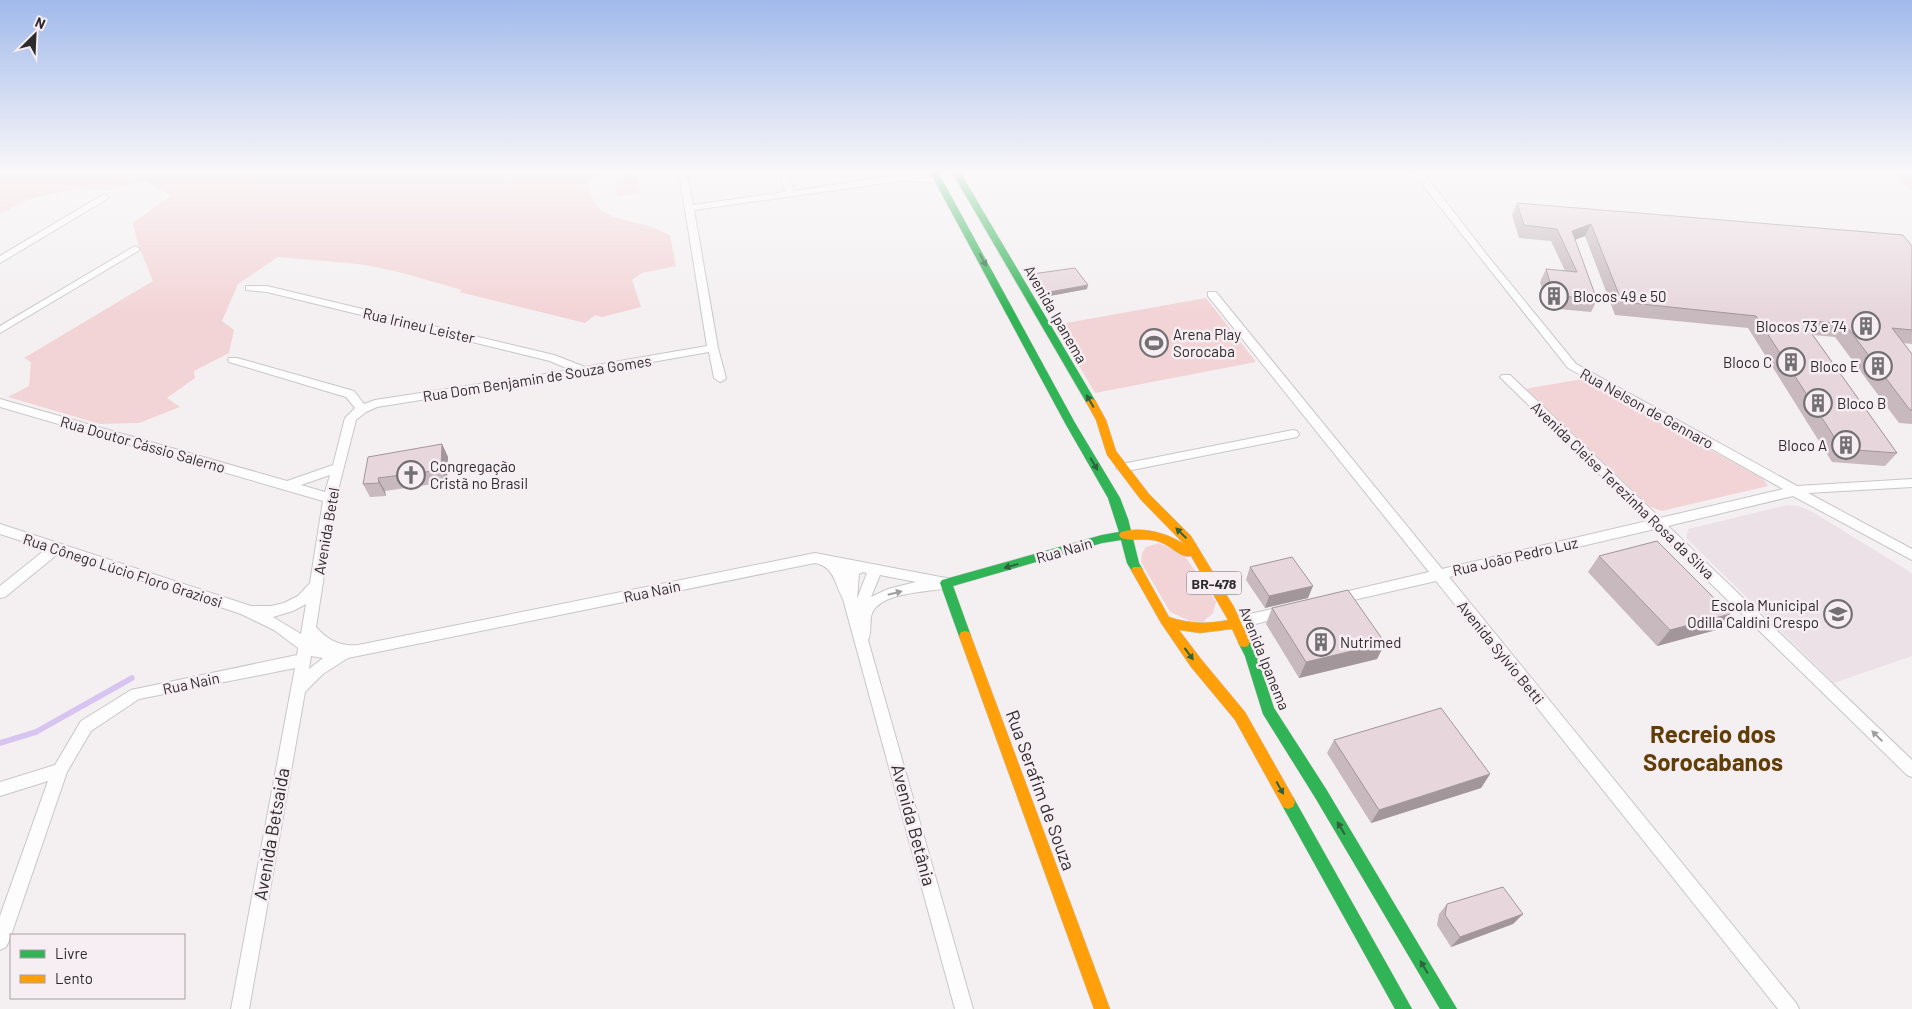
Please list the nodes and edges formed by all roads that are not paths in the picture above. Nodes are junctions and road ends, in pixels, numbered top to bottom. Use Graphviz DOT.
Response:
graph roads {
  1 [pos="68,219"];
  2 [pos="692,219"];
  3 [pos="959,219"];
  4 [pos="984,219"];
  5 [pos="1454,219"];
  6 [pos="135,249"];
  7 [pos="0,260"];
  8 [pos="250,288"];
  9 [pos="1212,294"];
  10 [pos="0,330"];
  11 [pos="713,348"];
  12 [pos="233,360"];
  13 [pos="584,371"];
  14 [pos="1506,377"];
  15 [pos="720,378"];
  16 [pos="0,403"];
  17 [pos="362,409"];
  18 [pos="1293,434"];
  19 [pos="337,468"];
  20 [pos="1122,468"];
  21 [pos="1912,483"];
  22 [pos="286,486"];
  23 [pos="1795,490"];
  24 [pos="330,498"];
  25 [pos="1656,522"];
  26 [pos="0,529"];
  27 [pos="1125,535"];
  28 [pos="57,548"];
  29 [pos="1912,555"];
  30 [pos="815,558"];
  31 [pos="860,567"];
  32 [pos="875,570"];
  33 [pos="1438,574"];
  34 [pos="317,583"];
  35 [pos="946,583"];
  36 [pos="0,593"];
  37 [pos="1220,594"];
  38 [pos="850,602"];
  39 [pos="1325,602"];
  40 [pos="293,606"];
  41 [pos="1296,608"];
  42 [pos="246,610"];
  43 [pos="311,611"];
  44 [pos="1165,620"];
  45 [pos="1236,623"];
  46 [pos="308,626"];
  47 [pos="862,642"];
  48 [pos="352,652"];
  49 [pos="304,653"];
  50 [pos="297,690"];
  51 [pos="60,770"];
  52 [pos="1912,770"];
  53 [pos="0,789"];
  54 [pos="0,941"];
  55 [pos="240,1009"];
  56 [pos="964,1009"];
  57 [pos="1102,1009"];
  58 [pos="1404,1009"];
  59 [pos="1449,1009"];
  60 [pos="1790,1009"];
  1 -- 7 [label="street"];
  2 -- 11 [label="street"];
  3 -- 27 [label="main road, one-way"];
  20 -- 4 [label="main road, Avenida Ipanema / BR-478, one-way"];
  5 -- 23 [label="street, Rua Nelson de Gennaro"];
  6 -- 10 [label="street"];
  8 -- 13 [label="street, Rua Irineu Leister"];
  9 -- 33 [label="street, Avenida Sylvio Betti"];
  11 -- 13 [label="street, Rua Dom Benjamin de Souza Gomes"];
  11 -- 15 [label="street"];
  12 -- 17 [label="street"];
  13 -- 17 [label="street, Rua Dom Benjamin de Souza Gomes"];
  14 -- 25 [label="street, Avenida Cleise Terezinha Rosa da Silva"];
  16 -- 22 [label="street, Rua Doutor Cássio Salerno"];
  17 -- 19 [label="street, Avenida Betel"];
  18 -- 20 [label="street"];
  19 -- 22 [label="street"];
  19 -- 24 [label="street, Avenida Betel"];
  37 -- 20 [label="main road, Avenida Ipanema / BR-478, one-way"];
  21 -- 23 [label="street, Rua João Pedro Luz"];
  22 -- 24 [label="street, Rua Doutor Cássio Salerno"];
  23 -- 25 [label="street, Rua João Pedro Luz"];
  23 -- 29 [label="street, Rua Nelson de Gennaro"];
  24 -- 34 [label="street, Avenida Betel"];
  25 -- 33 [label="street, Rua João Pedro Luz"];
  52 -- 25 [label="street, Avenida Cleise Terezinha Rosa da Silva, one-way"];
  26 -- 28 [label="street, Rua Cônego Lúcio Floro Graziosi"];
  27 -- 35 [label="main road, Rua Nain, one-way"];
  27 -- 37 [label="main road, Rua Nain"];
  27 -- 44 [label="main road"];
  28 -- 36 [label="street"];
  28 -- 42 [label="street, Rua Cônego Lúcio Floro Graziosi"];
  30 -- 31 [label="street, Rua Nain"];
  30 -- 38 [label="street, Avenida Betânia"];
  30 -- 48 [label="street, Rua Nain"];
  31 -- 32 [label="street, Rua Nain"];
  31 -- 38 [label="street, Avenida Betânia"];
  32 -- 35 [label="street, Rua Nain"];
  32 -- 47 [label="street, Avenida Betânia"];
  33 -- 39 [label="street, Rua João Pedro Luz"];
  33 -- 60 [label="street, Avenida Sylvio Betti"];
  34 -- 40 [label="street, Rua Cônego Lúcio Floro Graziosi"];
  34 -- 43 [label="street, Avenida Betel"];
  47 -- 35 [label="street, Rua Nain, one-way"];
  35 -- 57 [label="main road, Rua Serafim de Souza"];
  37 -- 45 [label="main road, Avenida Ipanema / BR-478"];
  38 -- 47 [label="street, Avenida Betânia"];
  40 -- 42 [label="street, Rua Cônego Lúcio Floro Graziosi"];
  40 -- 43 [label="street, Rua Cônego Lúcio Floro Graziosi"];
  41 -- 45 [label="street"];
  42 -- 49 [label="street, Rua Cônego Lúcio Floro Graziosi"];
  43 -- 46 [label="street, Avenida Betel"];
  44 -- 45 [label="main road"];
  44 -- 58 [label="main road, one-way"];
  59 -- 45 [label="main road, Avenida Ipanema / BR-478, one-way"];
  46 -- 48 [label="street, Rua Nain"];
  46 -- 49 [label="street, Avenida Betel"];
  47 -- 56 [label="street, Avenida Betânia"];
  48 -- 49 [label="street, Rua Nain"];
  48 -- 50 [label="street, Rua Nain"];
  49 -- 50 [label="street, Avenida Betsaida"];
  49 -- 51 [label="street, Rua Nain"];
  50 -- 55 [label="street, Avenida Betsaida"];
  51 -- 53 [label="street"];
  51 -- 54 [label="street"];
}
